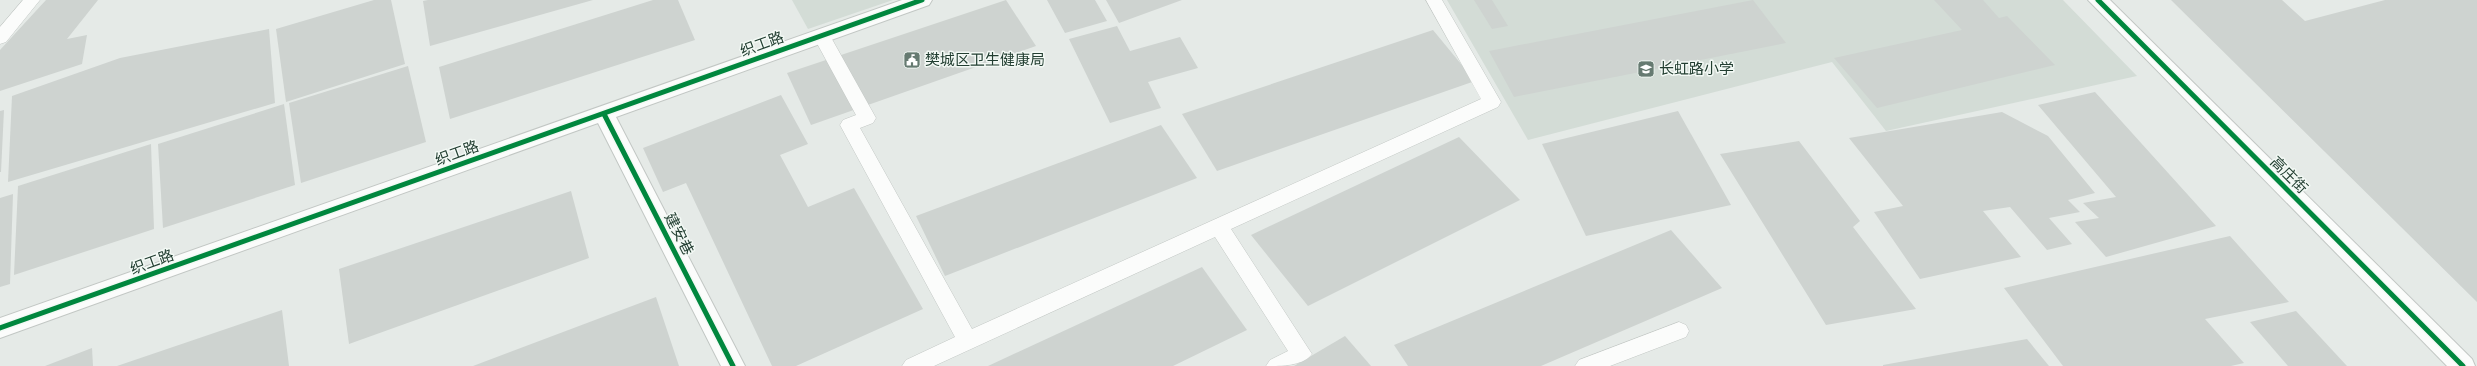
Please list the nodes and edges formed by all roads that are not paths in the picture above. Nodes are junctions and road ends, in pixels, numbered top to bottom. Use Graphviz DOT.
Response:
graph roads {
  1 [pos="32,0"];
  2 [pos="922,0"];
  3 [pos="1434,0"];
  4 [pos="2098,0"];
  5 [pos="822,36"];
  6 [pos="0,38"];
  7 [pos="604,114"];
  8 [pos="1220,228"];
  9 [pos="0,328"];
  10 [pos="1679,330"];
  11 [pos="968,341"];
  12 [pos="733,366"];
  13 [pos="913,366"];
  14 [pos="1277,366"];
  15 [pos="1586,366"];
  16 [pos="2463,366"];
  1 -- 6 [label="lane"];
  2 -- 5 [label="street, 织工路"];
  3 -- 8 [label="lane"];
  4 -- 16 [label="street, 高庄街"];
  5 -- 7 [label="street, 织工路"];
  5 -- 11 [label="lane"];
  7 -- 9 [label="street, 织工路"];
  7 -- 12 [label="street, 建安巷"];
  8 -- 11 [label="lane"];
  8 -- 14 [label="lane"];
  10 -- 15 [label="lane"];
  11 -- 13 [label="lane"];
}
